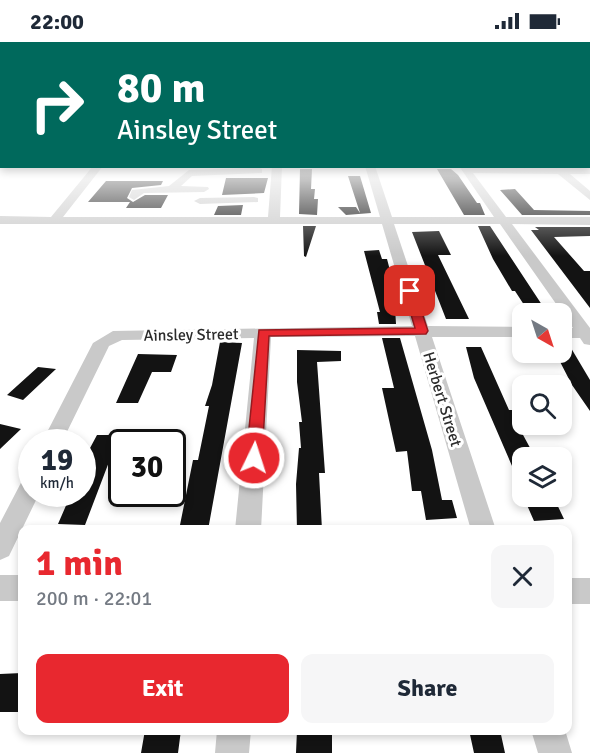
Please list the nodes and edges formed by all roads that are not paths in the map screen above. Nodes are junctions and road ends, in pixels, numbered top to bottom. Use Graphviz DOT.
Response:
graph roads {
  1 [pos="80,189"];
  2 [pos="166,189"];
  3 [pos="172,189"];
  4 [pos="204,189"];
  5 [pos="276,189"];
  6 [pos="378,189"];
  7 [pos="478,189"];
  8 [pos="202,195"];
  9 [pos="134,197"];
  10 [pos="254,200"];
  11 [pos="0,220"];
  12 [pos="54,220"];
  13 [pos="192,220"];
  14 [pos="274,221"];
  15 [pos="386,221"];
  16 [pos="501,221"];
  17 [pos="590,221"];
  18 [pos="422,331"];
  19 [pos="263,332"];
  20 [pos="512,333"];
  21 [pos="572,334"];
  22 [pos="588,335"];
  23 [pos="59,429"];
  24 [pos="20,507"];
  25 [pos="248,525"];
  26 [pos="482,525"];
  27 [pos="0,548"];
  28 [pos="0,588"];
  29 [pos="18,588"];
  30 [pos="572,591"];
  31 [pos="590,591"];
  32 [pos="234,735"];
  33 [pos="550,735"];
  34 [pos="232,753"];
  35 [pos="555,753"];
  1 -- 12 [label="street"];
  2 -- 9 [label="street"];
  3 -- 8 [label="street"];
  4 -- 8 [label="street"];
  5 -- 14 [label="street"];
  6 -- 15 [label="street, Herbert Street"];
  7 -- 16 [label="street"];
  8 -- 10 [label="street"];
  8 -- 13 [label="street"];
  11 -- 12 [label="street"];
  12 -- 13 [label="street"];
  13 -- 14 [label="street"];
  14 -- 15 [label="street"];
  15 -- 16 [label="street"];
  15 -- 18 [label="street, Herbert Street"];
  16 -- 17 [label="street"];
  16 -- 22 [label="street"];
  18 -- 19 [label="street, Ainsley Street"];
  18 -- 20 [label="street, Ainsley Street"];
  18 -- 26 [label="street, Herbert Street"];
  19 -- 23 [label="street, Ainsley Street"];
  19 -- 25 [label="street"];
  21 -- 22 [label="street"];
  24 -- 27 [label="street"];
  28 -- 29 [label="street"];
  30 -- 31 [label="street"];
  32 -- 34 [label="street"];
  33 -- 35 [label="street"];
}
